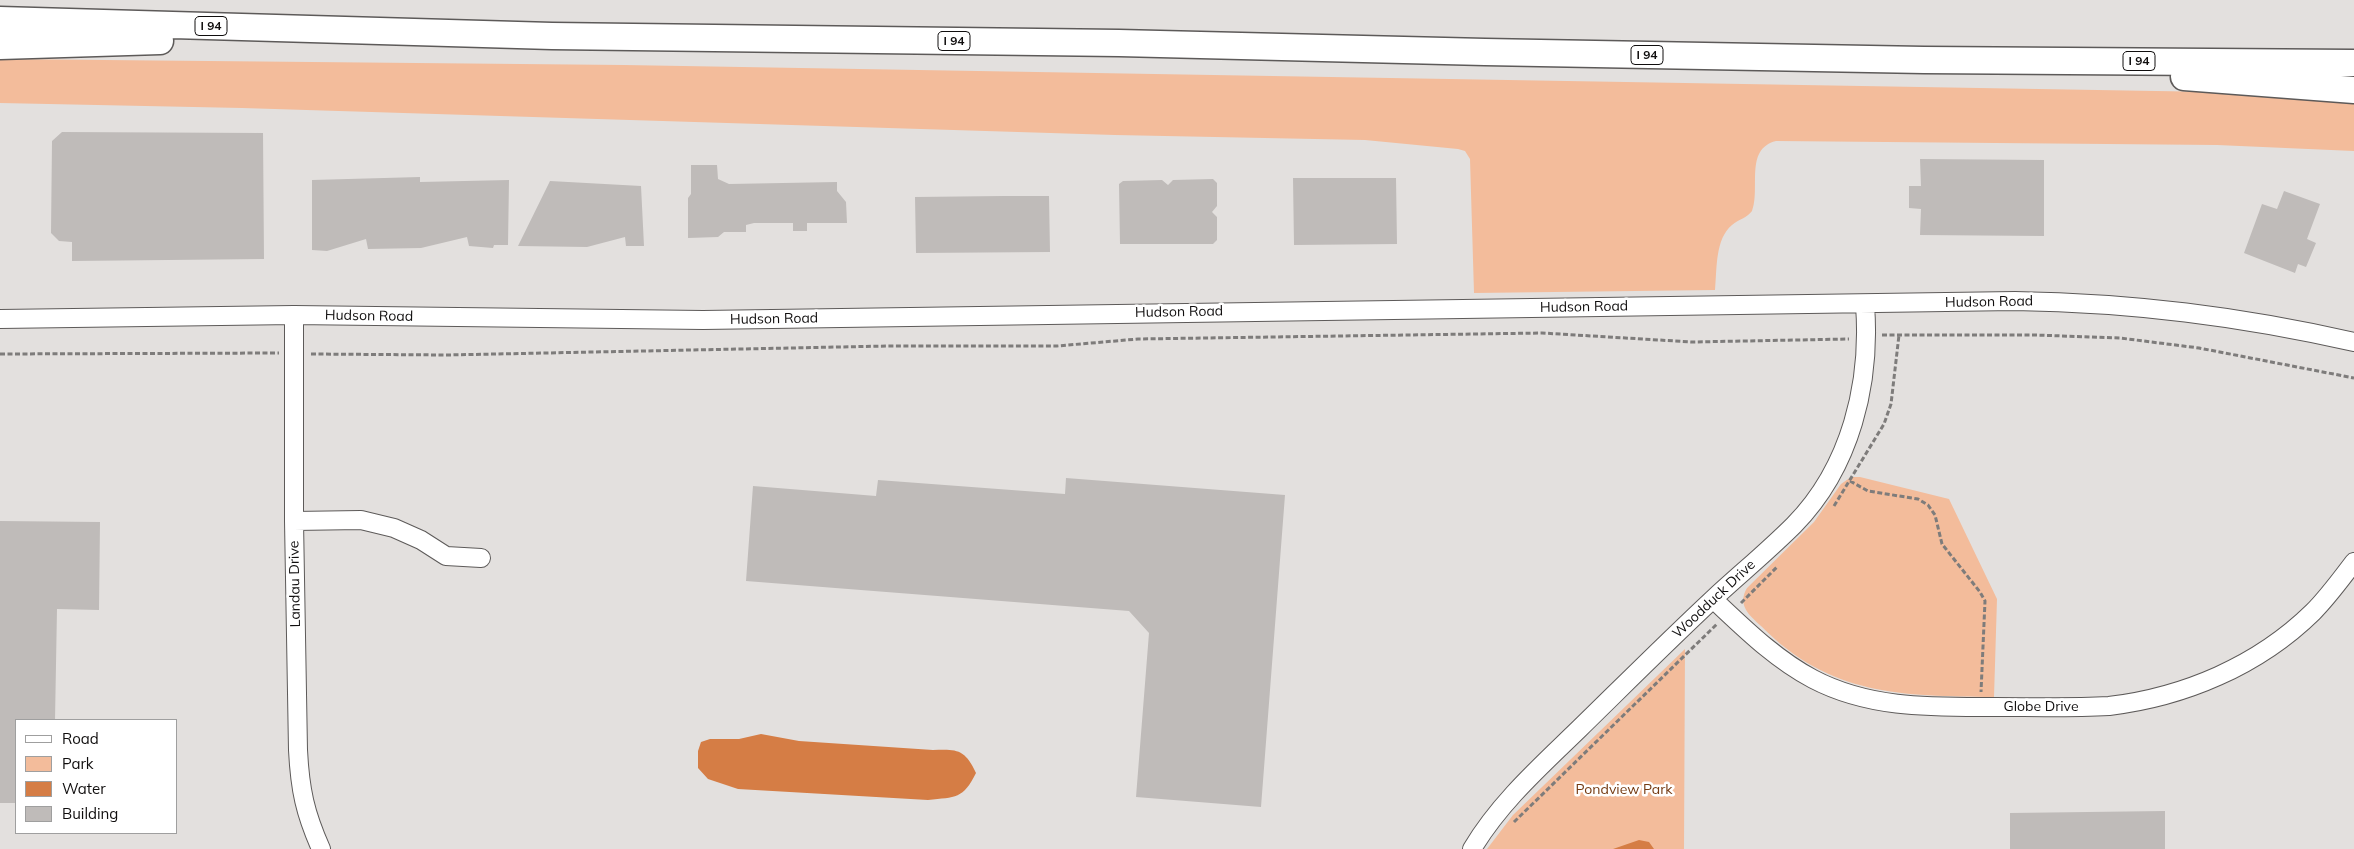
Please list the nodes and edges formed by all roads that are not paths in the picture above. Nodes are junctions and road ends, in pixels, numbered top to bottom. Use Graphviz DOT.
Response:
graph roads {
  1 [pos="0,20"];
  2 [pos="423,32"];
  3 [pos="6,45"];
  4 [pos="1924,60"];
  5 [pos="2354,63"];
  6 [pos="2354,90"];
  7 [pos="1865,305"];
  8 [pos="294,315"];
  9 [pos="0,319"];
  10 [pos="2354,342"];
  11 [pos="294,521"];
  12 [pos="481,558"];
  13 [pos="2354,562"];
  14 [pos="1713,599"];
  15 [pos="321,849"];
  16 [pos="1472,849"];
  1 -- 2 [label="highway, I 94"];
  2 -- 3 [label="highway"];
  2 -- 4 [label="highway, I 94"];
  4 -- 5 [label="highway, I 94"];
  4 -- 6 [label="highway"];
  7 -- 8 [label="street, Hudson Road"];
  7 -- 10 [label="street, Hudson Road"];
  7 -- 14 [label="street, Woodduck Drive"];
  8 -- 9 [label="street, Hudson Road"];
  8 -- 11 [label="street, Landau Drive"];
  11 -- 12 [label="street"];
  11 -- 15 [label="street, Landau Drive"];
  13 -- 14 [label="street, Globe Drive"];
  14 -- 16 [label="street, Woodduck Drive"];
}
